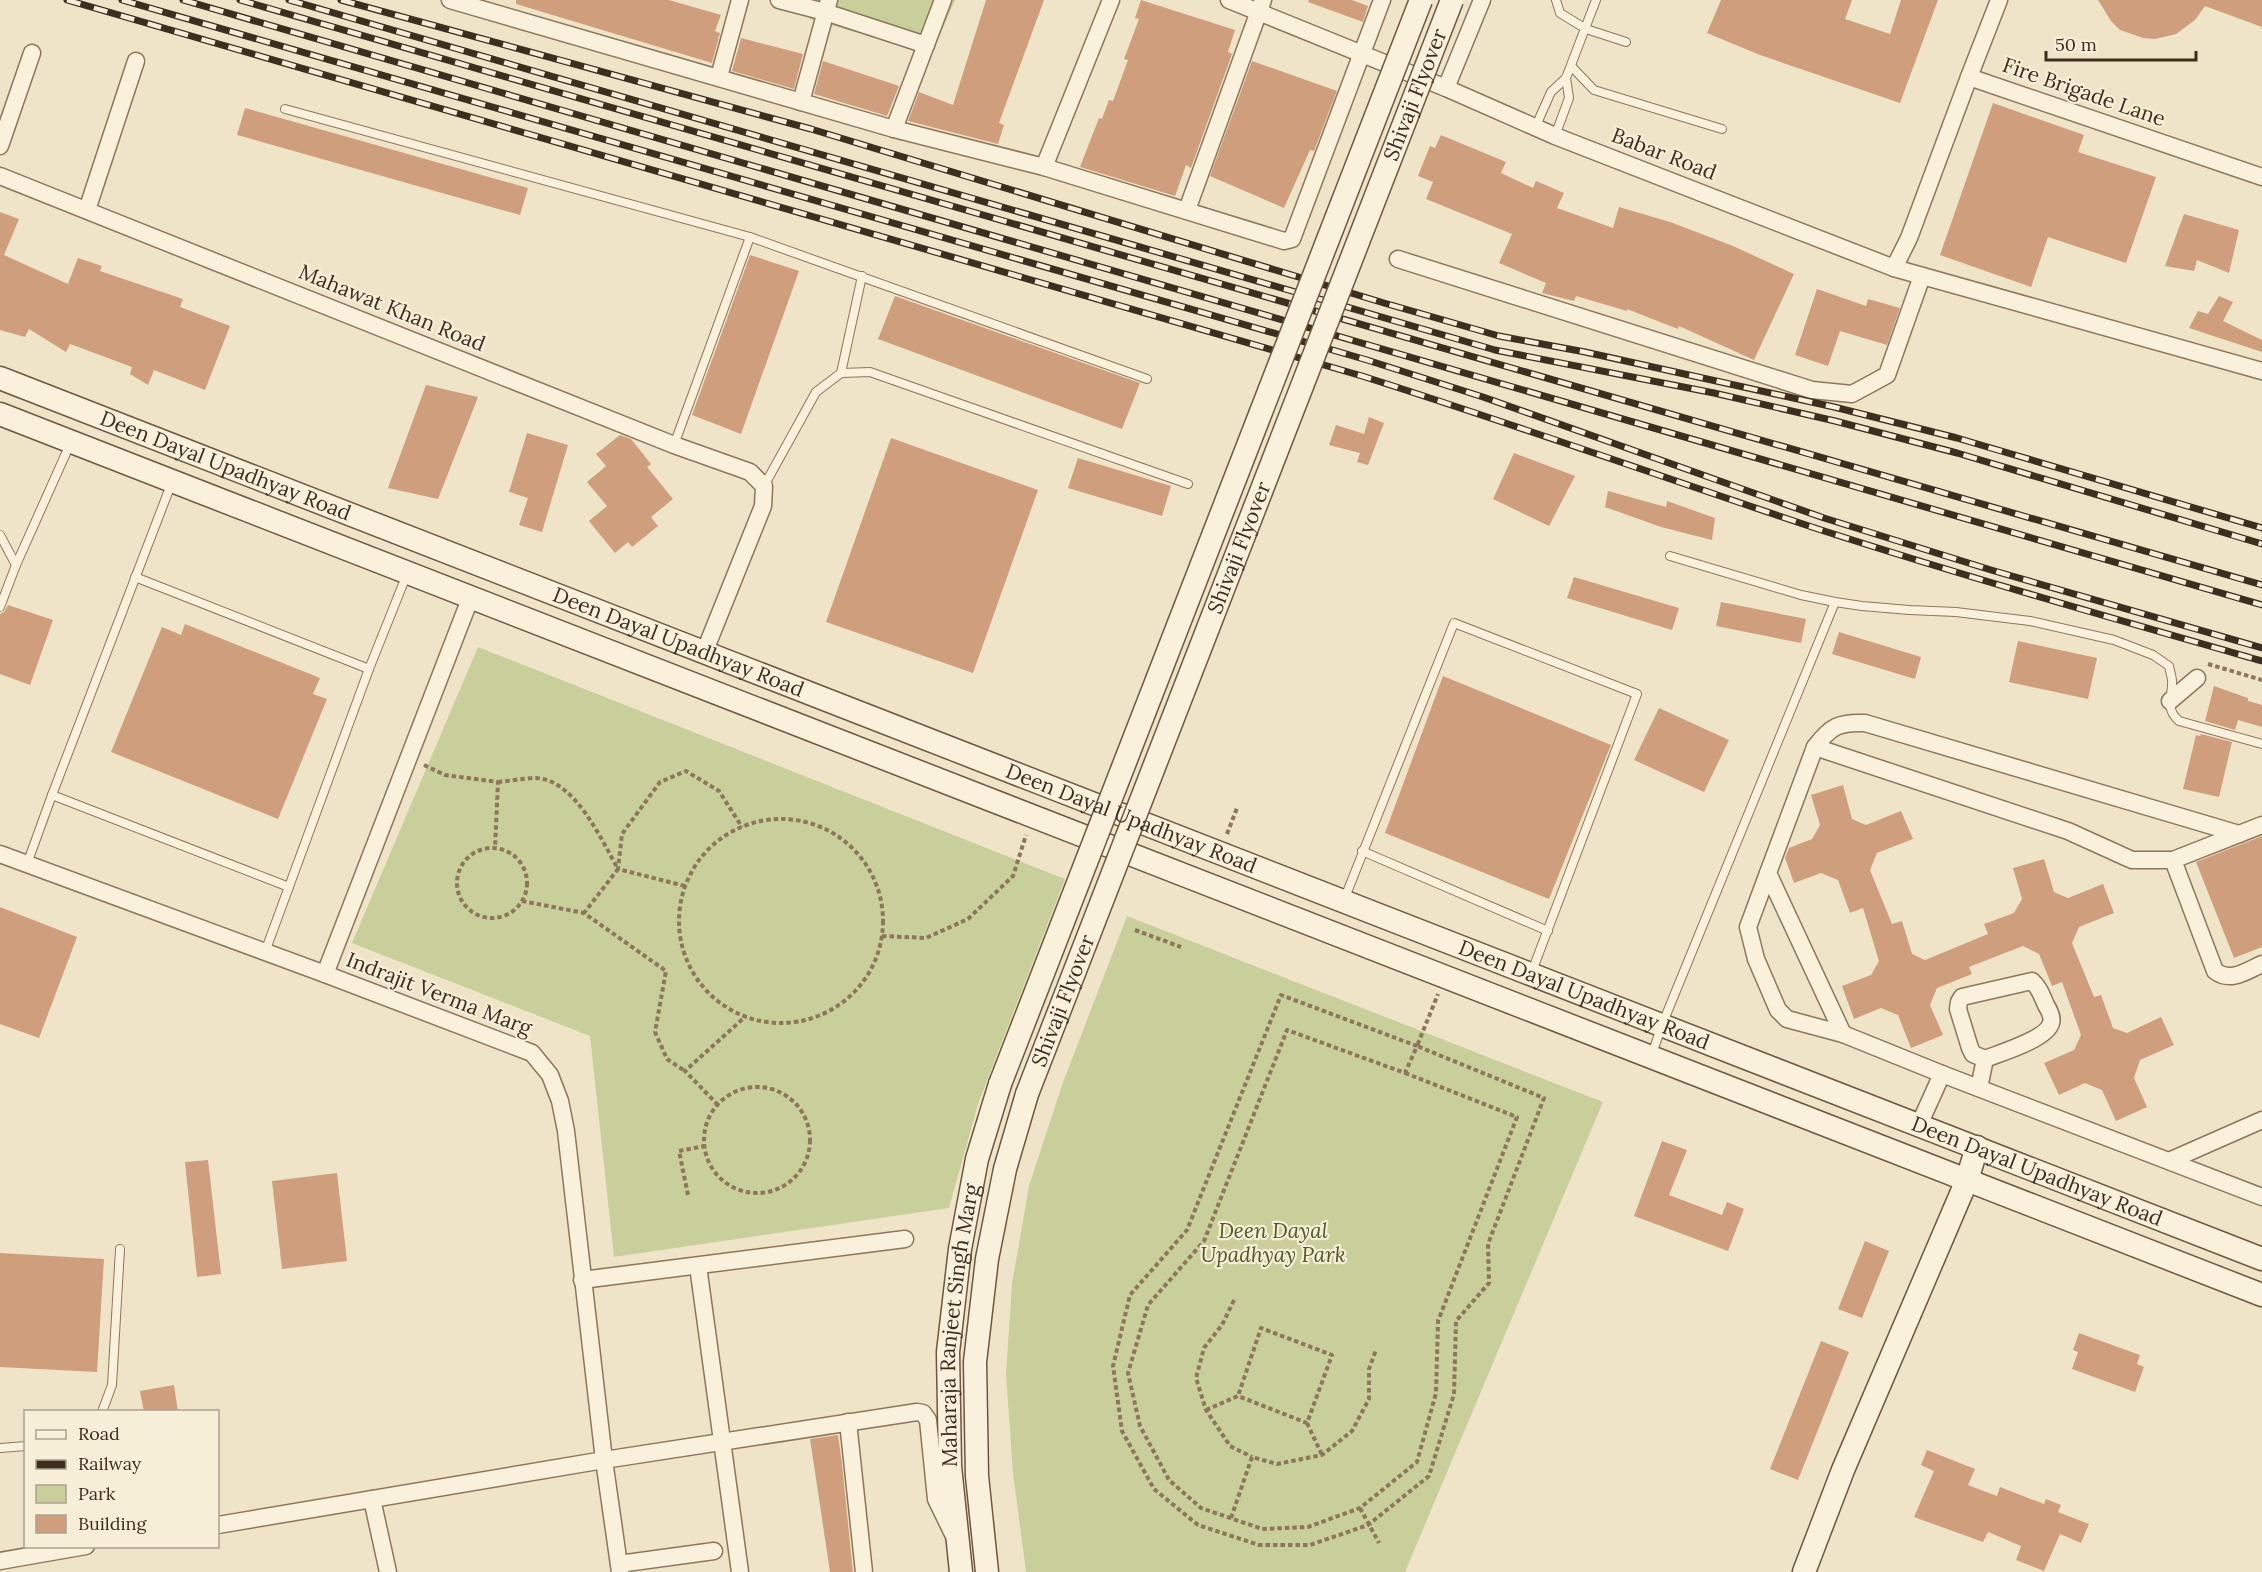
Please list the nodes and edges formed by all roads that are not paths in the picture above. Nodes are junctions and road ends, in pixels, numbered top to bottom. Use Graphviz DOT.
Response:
graph roads {
  1 [pos="450,0"];
  2 [pos="740,0"];
  3 [pos="779,0"];
  4 [pos="943,0"];
  5 [pos="1111,0"];
  6 [pos="1229,0"];
  7 [pos="1382,0"];
  8 [pos="1421,0"];
  9 [pos="1452,0"];
  10 [pos="1482,0"];
  11 [pos="1556,0"];
  12 [pos="1596,0"];
  13 [pos="1999,0"];
  14 [pos="827,6"];
  15 [pos="1261,6"];
  16 [pos="1586,29"];
  17 [pos="1626,42"];
  18 [pos="926,45"];
  19 [pos="32,53"];
  20 [pos="1363,54"];
  21 [pos="136,61"];
  22 [pos="1572,66"];
  23 [pos="719,77"];
  24 [pos="1970,77"];
  25 [pos="1566,78"];
  26 [pos="1446,88"];
  27 [pos="801,102"];
  28 [pos="285,109"];
  29 [pos="1535,128"];
  30 [pos="894,129"];
  31 [pos="1722,129"];
  32 [pos="1555,136"];
  33 [pos="0,146"];
  34 [pos="1044,167"];
  35 [pos="0,176"];
  36 [pos="2262,177"];
  37 [pos="87,210"];
  38 [pos="1187,210"];
  39 [pos="750,237"];
  40 [pos="1398,259"];
  41 [pos="1894,268"];
  42 [pos="862,276"];
  43 [pos="1922,276"];
  44 [pos="2262,371"];
  45 [pos="841,373"];
  46 [pos="0,378"];
  47 [pos="1147,379"];
  48 [pos="0,414"];
  49 [pos="71,442"];
  50 [pos="674,445"];
  51 [pos="172,482"];
  52 [pos="1188,484"];
  53 [pos="764,486"];
  54 [pos="0,535"];
  55 [pos="1670,556"];
  56 [pos="16,565"];
  57 [pos="407,574"];
  58 [pos="135,578"];
  59 [pos="470,599"];
  60 [pos="1835,602"];
  61 [pos="0,607"];
  62 [pos="704,652"];
  63 [pos="369,669"];
  64 [pos="2197,678"];
  65 [pos="2170,701"];
  66 [pos="2262,744"];
  67 [pos="1815,747"];
  68 [pos="52,795"];
  69 [pos="2262,825"];
  70 [pos="2239,834"];
  71 [pos="1362,851"];
  72 [pos="0,854"];
  73 [pos="2173,860"];
  74 [pos="27,864"];
  75 [pos="1768,873"];
  76 [pos="289,887"];
  77 [pos="1343,901"];
  78 [pos="1548,931"];
  79 [pos="265,952"];
  80 [pos="2262,964"];
  81 [pos="325,974"];
  82 [pos="1531,975"];
  83 [pos="1662,1025"];
  84 [pos="1843,1034"];
  85 [pos="1651,1058"];
  86 [pos="1985,1059"];
  87 [pos="1942,1074"];
  88 [pos="1000,1084"];
  89 [pos="1979,1088"];
  90 [pos="1027,1094"];
  91 [pos="2262,1120"];
  92 [pos="1919,1125"];
  93 [pos="1977,1147"];
  94 [pos="2169,1161"];
  95 [pos="1967,1180"];
  96 [pos="2262,1197"];
  97 [pos="905,1239"];
  98 [pos="120,1249"];
  99 [pos="2262,1259"];
  100 [pos="698,1266"];
  101 [pos="582,1280"];
  102 [pos="2262,1295"];
  103 [pos="103,1410"];
  104 [pos="848,1422"];
  105 [pos="722,1442"];
  106 [pos="24,1446"];
  107 [pos="0,1448"];
  108 [pos="604,1460"];
  109 [pos="372,1499"];
  110 [pos="219,1525"];
  111 [pos="958,1544"];
  112 [pos="75,1548"];
  113 [pos="714,1551"];
  114 [pos="0,1561"];
  115 [pos="620,1568"];
  116 [pos="388,1572"];
  117 [pos="740,1572"];
  118 [pos="864,1572"];
  119 [pos="961,1572"];
  120 [pos="987,1572"];
  121 [pos="1804,1572"];
  1 -- 23 [label="street"];
  2 -- 23 [label="street"];
  3 -- 14 [label="street"];
  4 -- 18 [label="street"];
  5 -- 34 [label="street"];
  6 -- 15 [label="street, Babar Road"];
  7 -- 20 [label="street"];
  8 -- 88 [label="main road, Shivaji Flyover, bridge"];
  9 -- 90 [label="main road, Shivaji Flyover, bridge"];
  10 -- 26 [label="street"];
  11 -- 16 [label="lane"];
  12 -- 16 [label="lane"];
  13 -- 24 [label="street, Fire Brigade Lane"];
  14 -- 18 [label="street"];
  14 -- 27 [label="street"];
  15 -- 20 [label="street, Babar Road"];
  15 -- 38 [label="street"];
  16 -- 17 [label="lane"];
  16 -- 22 [label="lane"];
  18 -- 30 [label="street"];
  19 -- 33 [label="street"];
  20 -- 26 [label="street, Babar Road"];
  20 -- 38 [label="street"];
  21 -- 37 [label="street"];
  22 -- 25 [label="lane"];
  22 -- 31 [label="lane"];
  23 -- 27 [label="street"];
  24 -- 36 [label="street, Fire Brigade Lane"];
  24 -- 41 [label="street"];
  25 -- 29 [label="lane"];
  25 -- 32 [label="lane"];
  26 -- 29 [label="street, Babar Road"];
  27 -- 30 [label="street"];
  28 -- 39 [label="lane"];
  29 -- 32 [label="street, Babar Road"];
  30 -- 34 [label="street"];
  32 -- 41 [label="street, Babar Road"];
  34 -- 38 [label="street"];
  35 -- 37 [label="street, Mahawat Khan Road"];
  37 -- 50 [label="street, Mahawat Khan Road"];
  39 -- 42 [label="lane"];
  39 -- 50 [label="lane"];
  40 -- 43 [label="street"];
  41 -- 43 [label="street, Babar Road"];
  42 -- 45 [label="lane"];
  42 -- 47 [label="lane"];
  43 -- 44 [label="street, Babar Road"];
  45 -- 52 [label="lane"];
  45 -- 53 [label="lane"];
  46 -- 62 [label="main road, Deen Dayal Upadhyay Road"];
  48 -- 49 [label="main road, Deen Dayal Upadhyay Road"];
  49 -- 51 [label="main road, Deen Dayal Upadhyay Road"];
  49 -- 56 [label="lane"];
  50 -- 53 [label="street, Mahawat Khan Road"];
  51 -- 57 [label="main road, Deen Dayal Upadhyay Road"];
  51 -- 58 [label="lane"];
  53 -- 62 [label="street"];
  54 -- 56 [label="lane"];
  55 -- 60 [label="lane"];
  56 -- 61 [label="lane"];
  57 -- 59 [label="main road, Deen Dayal Upadhyay Road"];
  57 -- 63 [label="lane"];
  58 -- 63 [label="lane"];
  58 -- 68 [label="lane"];
  59 -- 81 [label="street"];
  59 -- 85 [label="main road, Deen Dayal Upadhyay Road"];
  60 -- 65 [label="lane"];
  60 -- 83 [label="lane"];
  62 -- 77 [label="main road, Deen Dayal Upadhyay Road"];
  63 -- 76 [label="lane"];
  64 -- 65 [label="street"];
  65 -- 66 [label="lane"];
  67 -- 70 [label="street"];
  67 -- 73 [label="street"];
  67 -- 75 [label="street"];
  68 -- 74 [label="lane"];
  68 -- 76 [label="lane"];
  69 -- 70 [label="street"];
  70 -- 73 [label="street"];
  71 -- 77 [label="lane"];
  71 -- 78 [label="lane"];
  71 -- 78 [label="lane"];
  72 -- 74 [label="street, Indrajit Verma Marg"];
  73 -- 80 [label="street"];
  74 -- 79 [label="street, Indrajit Verma Marg"];
  75 -- 84 [label="street"];
  75 -- 84 [label="street"];
  76 -- 79 [label="lane"];
  77 -- 82 [label="main road, Deen Dayal Upadhyay Road"];
  78 -- 82 [label="lane"];
  79 -- 81 [label="street, Indrajit Verma Marg"];
  81 -- 101 [label="street, Indrajit Verma Marg"];
  82 -- 83 [label="main road, Deen Dayal Upadhyay Road"];
  83 -- 85 [label="lane"];
  83 -- 92 [label="main road, Deen Dayal Upadhyay Road"];
  84 -- 87 [label="street"];
  85 -- 95 [label="main road, Deen Dayal Upadhyay Road"];
  86 -- 86 [label="street"];
  86 -- 89 [label="street"];
  87 -- 89 [label="street"];
  87 -- 92 [label="street"];
  88 -- 111 [label="main road, Maharaja Ranjeet Singh Marg"];
  89 -- 94 [label="street"];
  90 -- 120 [label="main road, Maharaja Ranjeet Singh Marg"];
  91 -- 94 [label="street"];
  92 -- 93 [label="main road, Deen Dayal Upadhyay Road"];
  93 -- 95 [label="main road"];
  93 -- 99 [label="main road, Deen Dayal Upadhyay Road"];
  94 -- 96 [label="street"];
  95 -- 102 [label="main road, Deen Dayal Upadhyay Road"];
  95 -- 121 [label="main road"];
  97 -- 100 [label="street"];
  98 -- 103 [label="lane"];
  100 -- 101 [label="street"];
  100 -- 105 [label="street"];
  101 -- 108 [label="street, Indrajit Verma Marg"];
  104 -- 105 [label="street"];
  104 -- 111 [label="street"];
  104 -- 118 [label="street"];
  105 -- 108 [label="street"];
  105 -- 117 [label="street"];
  106 -- 107 [label="lane"];
  108 -- 109 [label="street"];
  108 -- 115 [label="street, Indrajit Verma Marg"];
  109 -- 110 [label="street"];
  109 -- 116 [label="street"];
  111 -- 119 [label="main road, Maharaja Ranjeet Singh Marg"];
  112 -- 114 [label="street"];
  113 -- 115 [label="street"];
}
